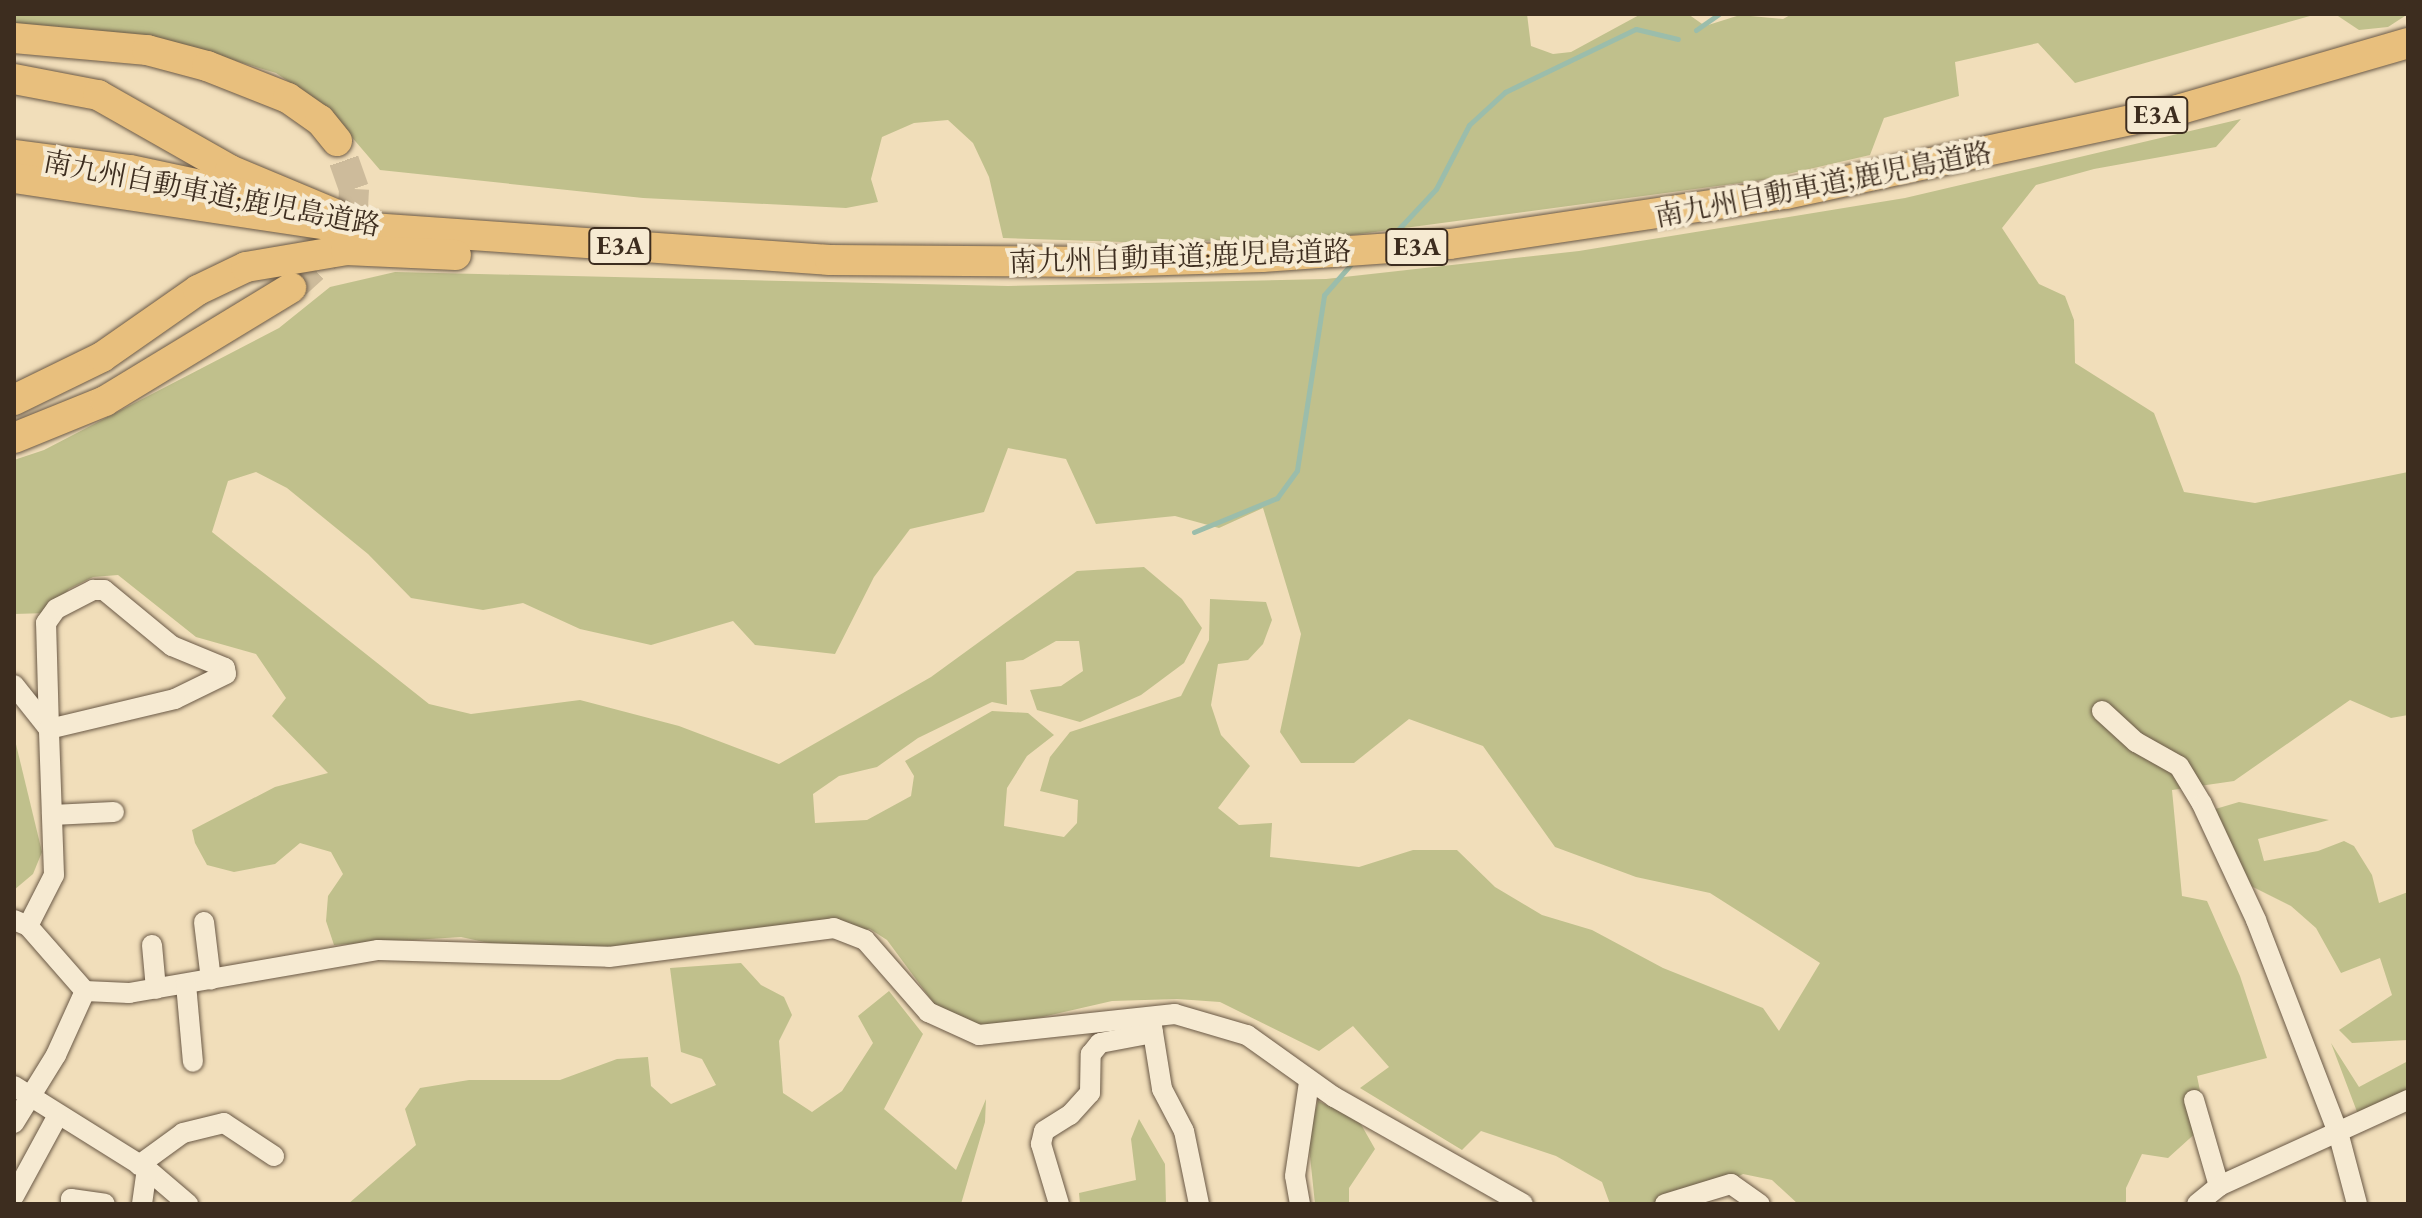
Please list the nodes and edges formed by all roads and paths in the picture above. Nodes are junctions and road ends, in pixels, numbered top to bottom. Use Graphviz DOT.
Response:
graph roads {
  1 [pos="14,38"];
  2 [pos="2408,43"];
  3 [pos="14,79"];
  4 [pos="337,141"];
  5 [pos="14,155"];
  6 [pos="14,178"];
  7 [pos="335,214"];
  8 [pos="410,232"];
  9 [pos="830,260"];
  10 [pos="291,288"];
  11 [pos="14,400"];
  12 [pos="14,438"];
  13 [pos="14,685"];
  14 [pos="2102,711"];
  15 [pos="49,729"];
  16 [pos="114,812"];
  17 [pos="52,815"];
  18 [pos="204,922"];
  19 [pos="21,923"];
  20 [pos="152,945"];
  21 [pos="211,980"];
  22 [pos="186,984"];
  23 [pos="156,989"];
  24 [pos="85,991"];
  25 [pos="1152,1025"];
  26 [pos="193,1062"];
  27 [pos="1309,1082"];
  28 [pos="22,1092"];
  29 [pos="2194,1100"];
  30 [pos="2408,1100"];
  31 [pos="58,1115"];
  32 [pos="14,1123"];
  33 [pos="2338,1132"];
  34 [pos="274,1156"];
  35 [pos="143,1167"];
  36 [pos="2219,1186"];
  37 [pos="14,1196"];
  38 [pos="71,1204"];
  39 [pos="105,1204"];
  40 [pos="142,1204"];
  41 [pos="188,1204"];
  42 [pos="1059,1204"];
  43 [pos="1199,1204"];
  44 [pos="1300,1204"];
  45 [pos="1523,1204"];
  46 [pos="1665,1204"];
  47 [pos="1760,1204"];
  48 [pos="2197,1204"];
  49 [pos="2357,1204"];
  1 -- 4 [label="highway"];
  2 -- 9 [label="highway, 南九州自動車道;鹿児島道路 / E3A"];
  3 -- 7 [label="highway"];
  5 -- 7 [label="highway, 南九州自動車道;鹿児島道路 / E3A"];
  6 -- 8 [label="highway, 南九州自動車道;鹿児島道路 / E3A"];
  7 -- 8 [label="highway, 南九州自動車道;鹿児島道路 / E3A"];
  8 -- 9 [label="highway, 南九州自動車道;鹿児島道路 / E3A"];
  9 -- 11 [label="highway"];
  10 -- 12 [label="highway"];
  13 -- 15 [label="street"];
  14 -- 33 [label="street"];
  15 -- 15 [label="street"];
  15 -- 17 [label="street"];
  16 -- 17 [label="street"];
  17 -- 19 [label="street"];
  18 -- 21 [label="street"];
  19 -- 24 [label="street"];
  20 -- 23 [label="street"];
  21 -- 22 [label="street"];
  21 -- 25 [label="street"];
  22 -- 23 [label="street"];
  22 -- 26 [label="street"];
  23 -- 24 [label="street"];
  24 -- 28 [label="street"];
  25 -- 27 [label="street"];
  25 -- 42 [label="street"];
  25 -- 43 [label="street"];
  27 -- 44 [label="street"];
  27 -- 45 [label="street"];
  28 -- 31 [label="street"];
  28 -- 32 [label="street"];
  29 -- 36 [label="street"];
  30 -- 33 [label="street"];
  31 -- 35 [label="street"];
  31 -- 37 [label="street"];
  33 -- 36 [label="street"];
  33 -- 49 [label="street"];
  34 -- 35 [label="street"];
  35 -- 40 [label="street"];
  35 -- 41 [label="street"];
  36 -- 48 [label="street"];
  38 -- 39 [label="street"];
  46 -- 47 [label="street"];
}
